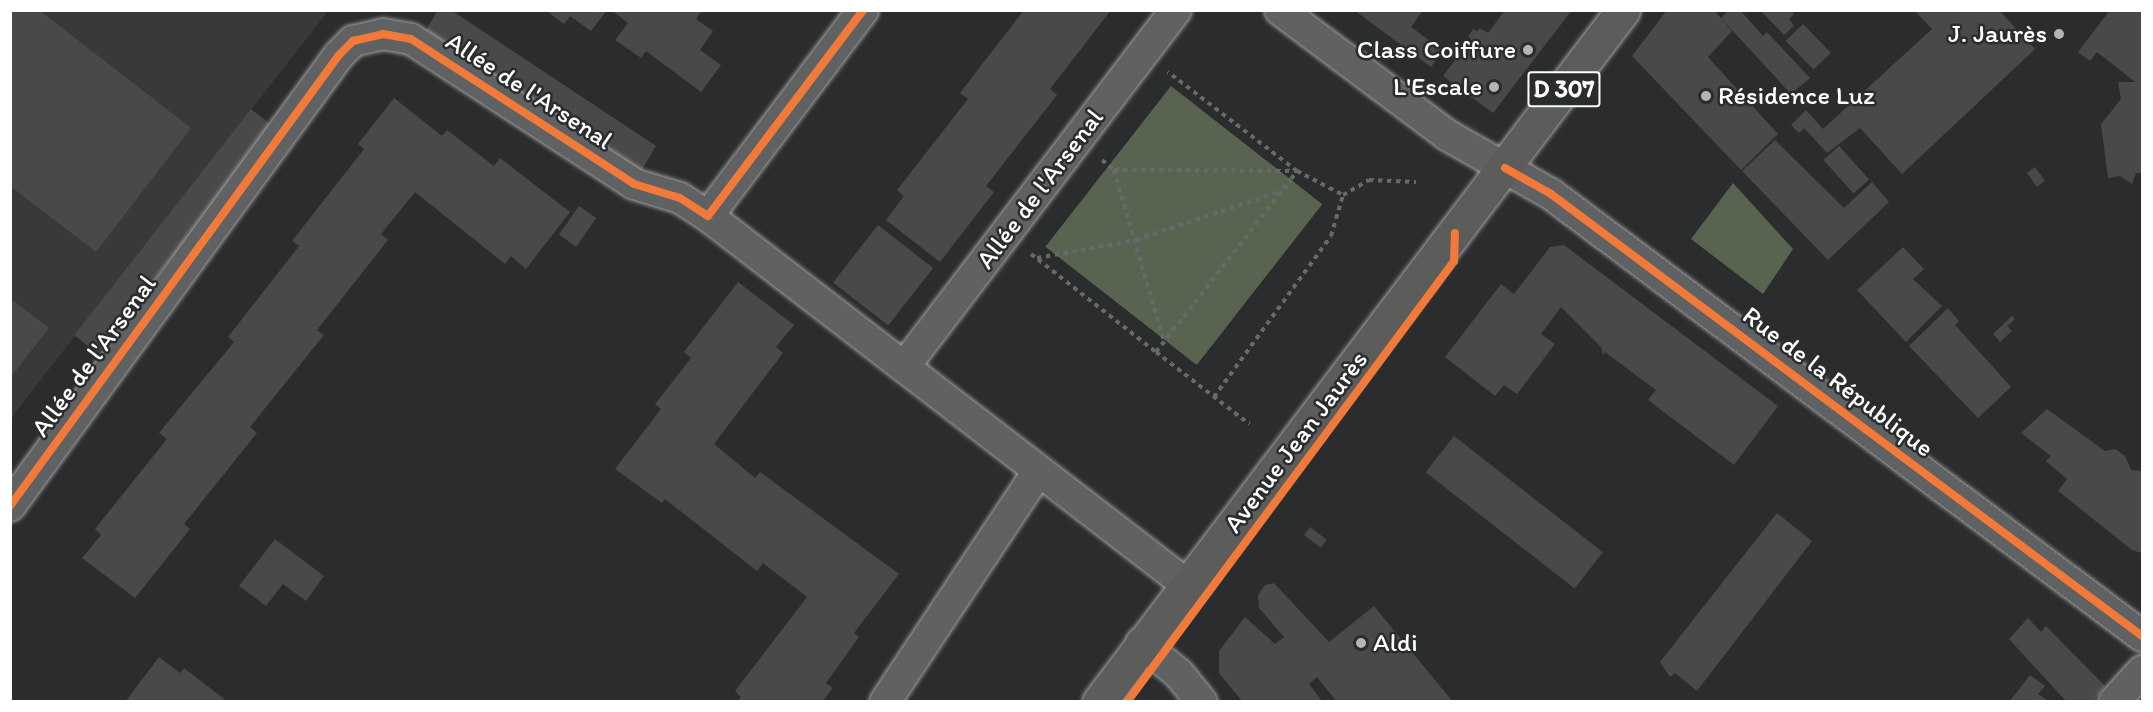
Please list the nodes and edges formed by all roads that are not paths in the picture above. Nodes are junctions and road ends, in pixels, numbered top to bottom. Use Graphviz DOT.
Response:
graph roads {
  1 [pos="863,10"];
  2 [pos="1176,10"];
  3 [pos="1280,10"];
  4 [pos="1623,10"];
  5 [pos="1505,168"];
  6 [pos="708,216"];
  7 [pos="904,367"];
  8 [pos="1038,472"];
  9 [pos="10,506"];
  10 [pos="1186,584"];
  11 [pos="2142,636"];
  12 [pos="1141,643"];
  13 [pos="2142,671"];
  14 [pos="885,702"];
  15 [pos="1099,702"];
  16 [pos="1202,702"];
  17 [pos="2114,702"];
  1 -- 6 [label="street"];
  2 -- 7 [label="street, Allée de l'Arsenal"];
  3 -- 5 [label="street, Rue de la République"];
  4 -- 5 [label="main road, Avenue Jean Jaurès / D 307"];
  5 -- 10 [label="main road, Avenue Jean Jaurès / D 307"];
  5 -- 11 [label="street, Rue de la République"];
  6 -- 7 [label="street, Allée de l'Arsenal"];
  6 -- 9 [label="street, Allée de l'Arsenal"];
  7 -- 8 [label="street, Allée de l'Arsenal"];
  8 -- 10 [label="street, Allée de l'Arsenal"];
  8 -- 14 [label="street"];
  10 -- 12 [label="main road, Avenue Jean Jaurès / D 307"];
  12 -- 15 [label="main road, Avenue Jean Jaurès / D 307"];
  12 -- 16 [label="street"];
  13 -- 17 [label="street"];
}
